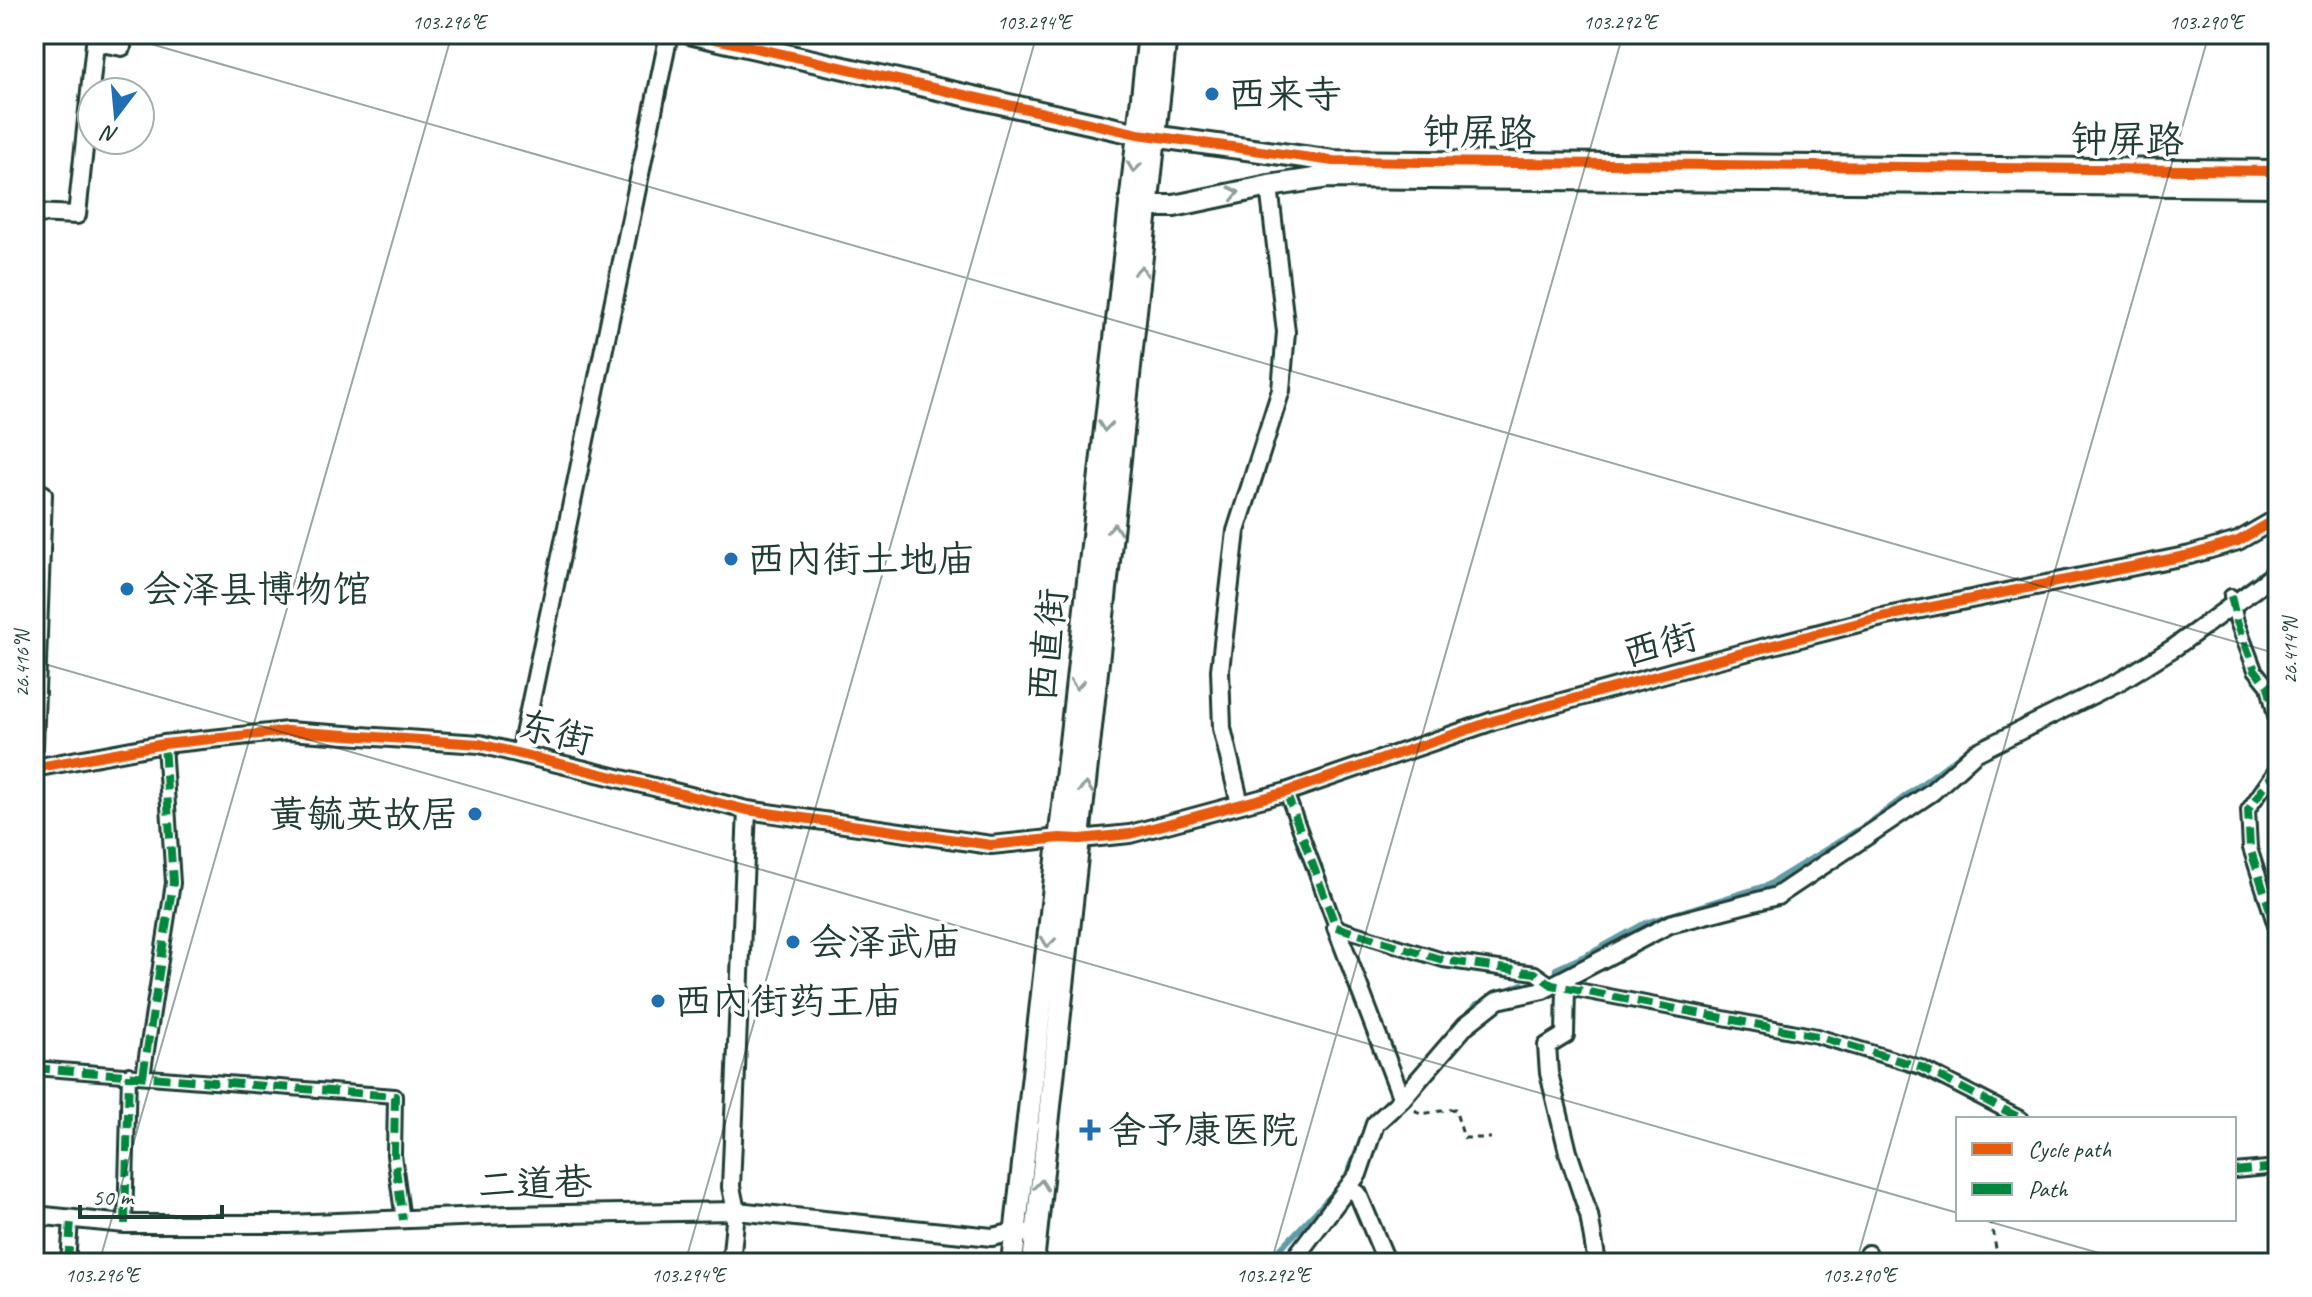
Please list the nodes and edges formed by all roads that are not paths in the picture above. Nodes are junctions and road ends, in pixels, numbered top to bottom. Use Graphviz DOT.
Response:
graph roads {
  1 [pos="669,34"];
  2 [pos="693,34"];
  3 [pos="1149,34"];
  4 [pos="1166,34"];
  5 [pos="96,38"];
  6 [pos="122,47"];
  7 [pos="1147,135"];
  8 [pos="2278,171"];
  9 [pos="1269,186"];
  10 [pos="2278,186"];
  11 [pos="1139,206"];
  12 [pos="34,213"];
  13 [pos="43,494"];
  14 [pos="2278,518"];
  15 [pos="2278,572"];
  16 [pos="2232,600"];
  17 [pos="2278,729"];
  18 [pos="164,744"];
  19 [pos="34,747"];
  20 [pos="520,754"];
  21 [pos="2278,767"];
  22 [pos="34,768"];
  23 [pos="1286,792"];
  24 [pos="1240,804"];
  25 [pos="747,810"];
  26 [pos="1070,838"];
  27 [pos="1336,927"];
  28 [pos="2278,935"];
  29 [pos="1559,987"];
  30 [pos="34,1068"];
  31 [pos="129,1074"];
  32 [pos="143,1076"];
  33 [pos="1402,1099"];
  34 [pos="2018,1117"];
  35 [pos="2278,1167"];
  36 [pos="2236,1171"];
  37 [pos="1349,1188"];
  38 [pos="736,1211"];
  39 [pos="34,1215"];
  40 [pos="71,1220"];
  41 [pos="403,1220"];
  42 [pos="125,1224"];
  43 [pos="1025,1233"];
  44 [pos="68,1263"];
  45 [pos="731,1263"];
  46 [pos="1012,1263"];
  47 [pos="1033,1263"];
  48 [pos="1291,1263"];
  49 [pos="1387,1263"];
  50 [pos="1597,1263"];
  1 -- 20 [label="street"];
  2 -- 7 [label="street, 钟屏路"];
  3 -- 7 [label="street, 西直街"];
  4 -- 7 [label="street, 西直街"];
  5 -- 6 [label="street"];
  5 -- 12 [label="street"];
  7 -- 8 [label="street, 钟屏路"];
  7 -- 11 [label="street, 西直街"];
  9 -- 10 [label="street, 钟屏路"];
  11 -- 9 [label="street, 钟屏路, one-way"];
  9 -- 24 [label="street"];
  11 -- 26 [label="street, 西直街"];
  13 -- 19 [label="street"];
  14 -- 23 [label="street, 西街"];
  15 -- 16 [label="street"];
  16 -- 17 [label="street"];
  16 -- 29 [label="street"];
  18 -- 20 [label="street, 东街"];
  18 -- 22 [label="street, 东街"];
  18 -- 32 [label="street"];
  20 -- 25 [label="street, 东街"];
  21 -- 28 [label="street"];
  23 -- 24 [label="street, 西街"];
  23 -- 27 [label="street"];
  24 -- 26 [label="street, 西街"];
  25 -- 26 [label="street, 东街"];
  25 -- 38 [label="street"];
  26 -- 43 [label="street, 西直街"];
  27 -- 29 [label="street"];
  27 -- 33 [label="street"];
  29 -- 33 [label="street"];
  29 -- 34 [label="street"];
  29 -- 50 [label="street"];
  30 -- 31 [label="street"];
  31 -- 32 [label="street"];
  31 -- 42 [label="street"];
  32 -- 41 [label="street"];
  33 -- 37 [label="street"];
  35 -- 36 [label="street"];
  37 -- 48 [label="street"];
  37 -- 49 [label="street"];
  38 -- 41 [label="street, 二道巷"];
  38 -- 43 [label="street, 二道巷"];
  38 -- 45 [label="street"];
  39 -- 40 [label="street, 二道巷"];
  40 -- 42 [label="street, 二道巷"];
  40 -- 44 [label="street"];
  41 -- 42 [label="street, 二道巷"];
  43 -- 46 [label="street, 西直街"];
  43 -- 47 [label="street, 西直街"];
}
